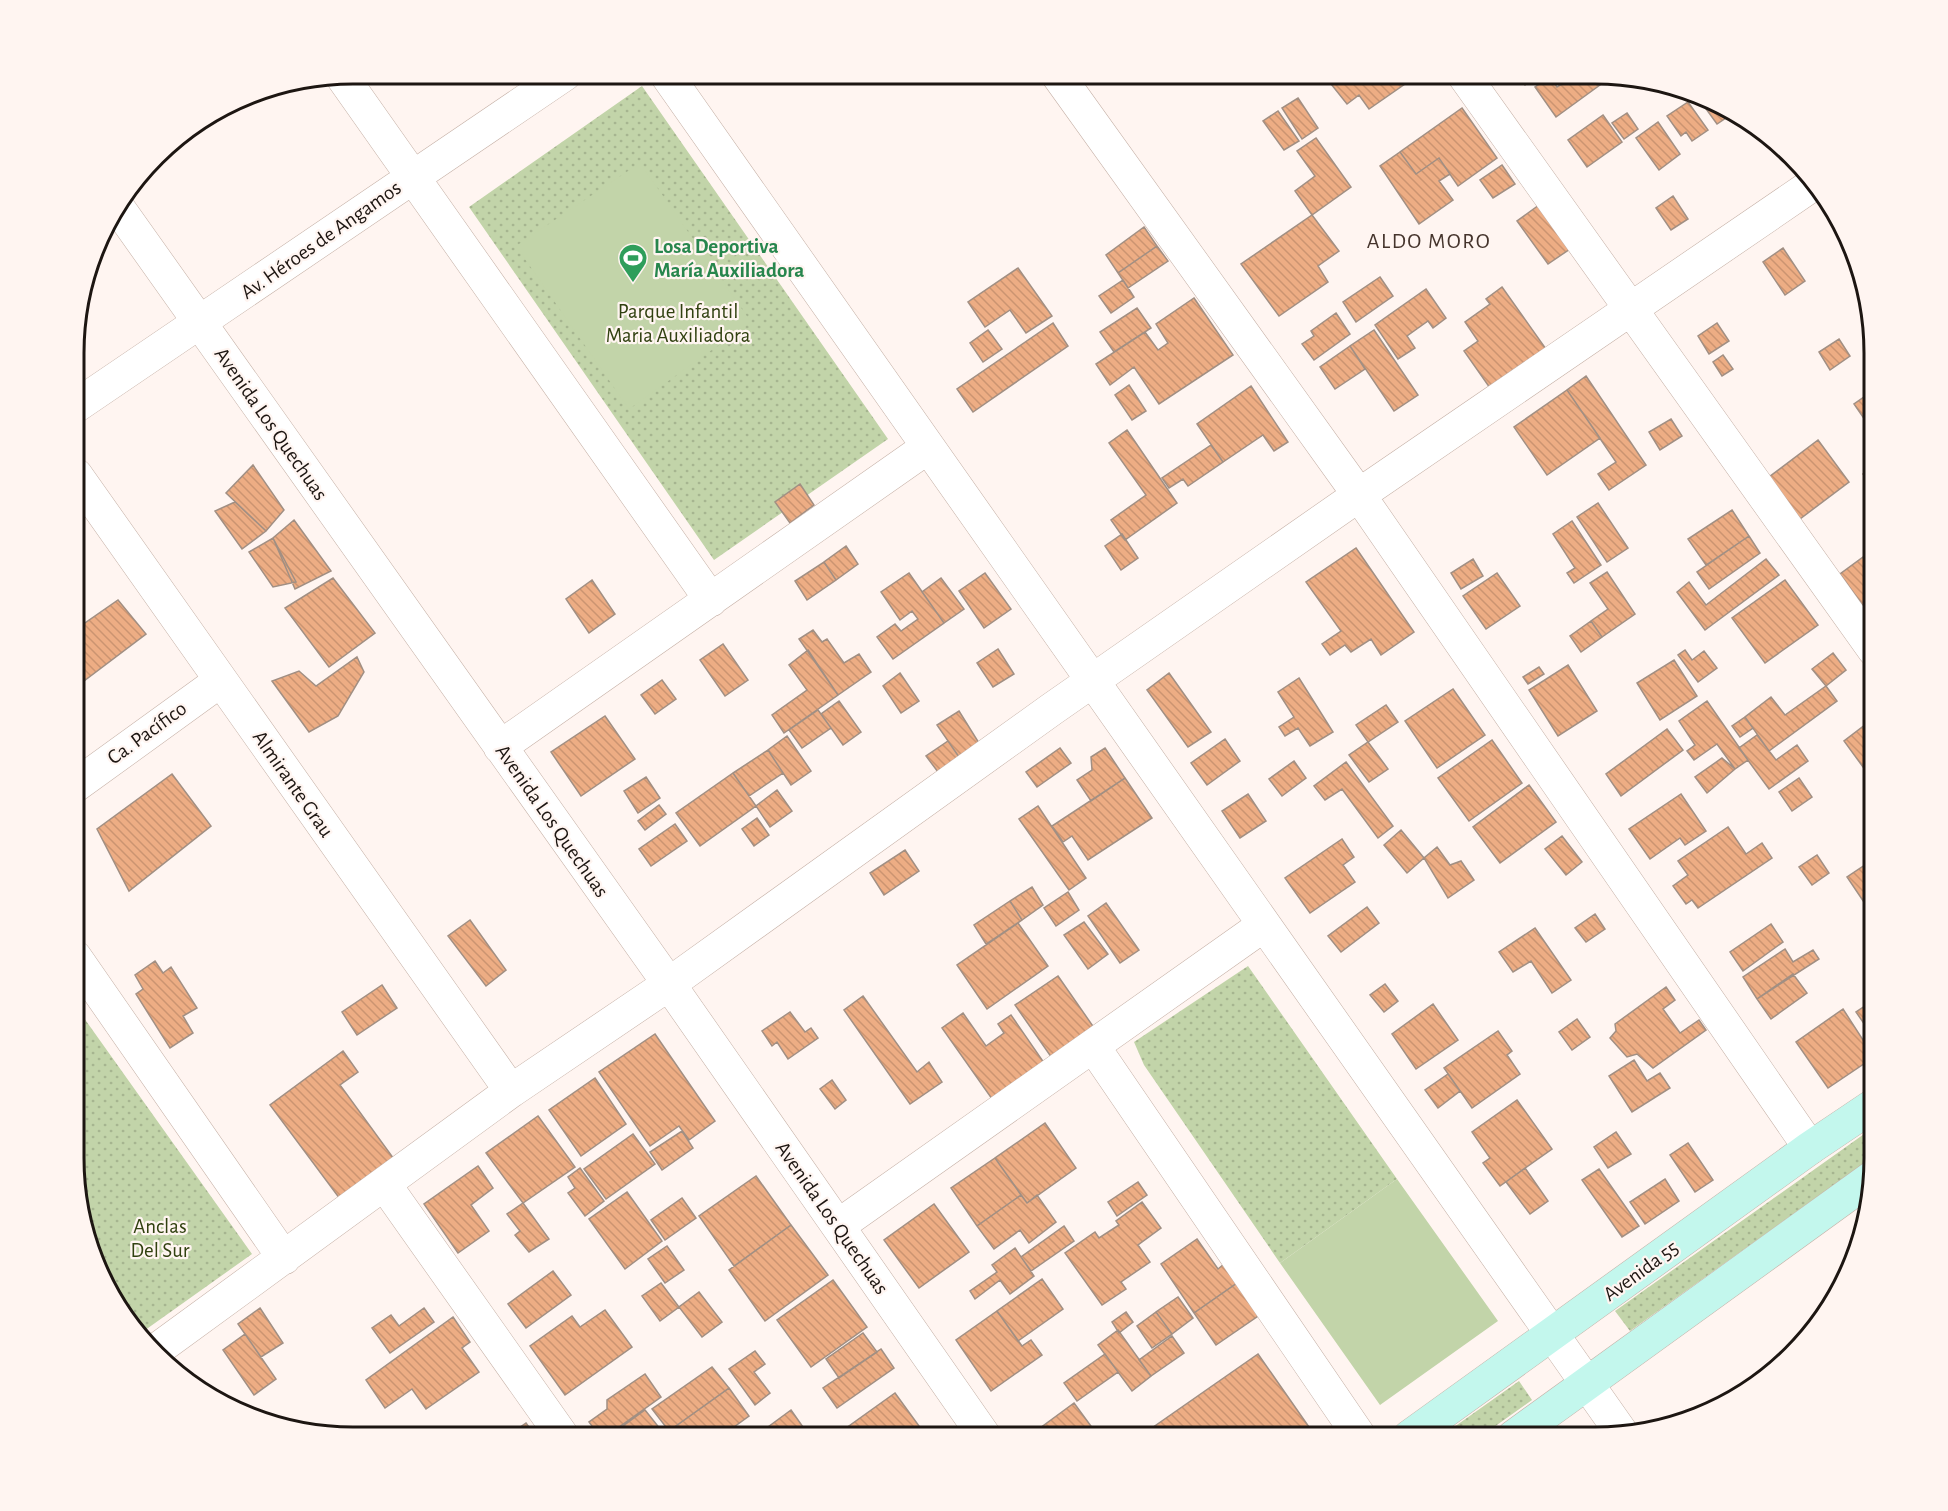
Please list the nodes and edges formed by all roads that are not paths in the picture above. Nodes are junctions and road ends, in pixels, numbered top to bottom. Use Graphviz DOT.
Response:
graph roads {
  1 [pos="348,84"];
  2 [pos="551,84"];
  3 [pos="673,84"];
  4 [pos="1064,84"];
  5 [pos="1471,84"];
  6 [pos="413,176"];
  7 [pos="1807,188"];
  8 [pos="123,214"];
  9 [pos="1632,310"];
  10 [pos="200,324"];
  11 [pos="84,401"];
  12 [pos="928,447"];
  13 [pos="84,486"];
  14 [pos="1359,495"];
  15 [pos="711,600"];
  16 [pos="1864,636"];
  17 [pos="1094,680"];
  18 [pos="220,681"];
  19 [pos="500,747"];
  20 [pos="84,779"];
  21 [pos="1264,925"];
  22 [pos="84,970"];
  23 [pos="669,984"];
  24 [pos="1093,1046"];
  25 [pos="511,1091"];
  26 [pos="1864,1112"];
  27 [pos="1810,1148"];
  28 [pos="1863,1184"];
  29 [pos="385,1185"];
  30 [pos="838,1226"];
  31 [pos="284,1258"];
  32 [pos="1553,1335"];
  33 [pos="161,1346"];
  34 [pos="1588,1384"];
  35 [pos="1617,1426"];
  36 [pos="556,1427"];
  37 [pos="979,1427"];
  38 [pos="1353,1427"];
  39 [pos="1422,1427"];
  40 [pos="1527,1427"];
  1 -- 6 [label="street"];
  2 -- 6 [label="street, Av. Héroes de Angamos"];
  3 -- 12 [label="street"];
  4 -- 14 [label="street"];
  5 -- 9 [label="street"];
  6 -- 10 [label="street, Av. Héroes de Angamos"];
  6 -- 15 [label="street"];
  7 -- 9 [label="street"];
  8 -- 10 [label="street, Avenida Los Quechuas"];
  9 -- 14 [label="street"];
  9 -- 16 [label="street"];
  10 -- 11 [label="street, Av. Héroes de Angamos"];
  10 -- 19 [label="street, Avenida Los Quechuas"];
  12 -- 15 [label="street"];
  12 -- 17 [label="street"];
  13 -- 18 [label="street, Almirante Grau"];
  14 -- 17 [label="street"];
  14 -- 27 [label="street"];
  15 -- 19 [label="street"];
  17 -- 21 [label="street"];
  17 -- 23 [label="street"];
  18 -- 20 [label="street, Ca. Pacífico"];
  18 -- 25 [label="street, Almirante Grau"];
  19 -- 23 [label="street, Avenida Los Quechuas"];
  21 -- 24 [label="street"];
  21 -- 32 [label="street"];
  22 -- 31 [label="street"];
  23 -- 25 [label="street"];
  23 -- 30 [label="street, Avenida Los Quechuas"];
  24 -- 30 [label="street"];
  24 -- 38 [label="street"];
  25 -- 29 [label="street"];
  26 -- 27 [label="street, Avenida 55"];
  27 -- 32 [label="street, Avenida 55"];
  28 -- 34 [label="street"];
  29 -- 31 [label="street"];
  29 -- 36 [label="street"];
  30 -- 37 [label="street, Avenida Los Quechuas"];
  31 -- 33 [label="street"];
  32 -- 34 [label="street"];
  32 -- 39 [label="street, Avenida 55"];
  34 -- 35 [label="street"];
  34 -- 40 [label="street"];
}
